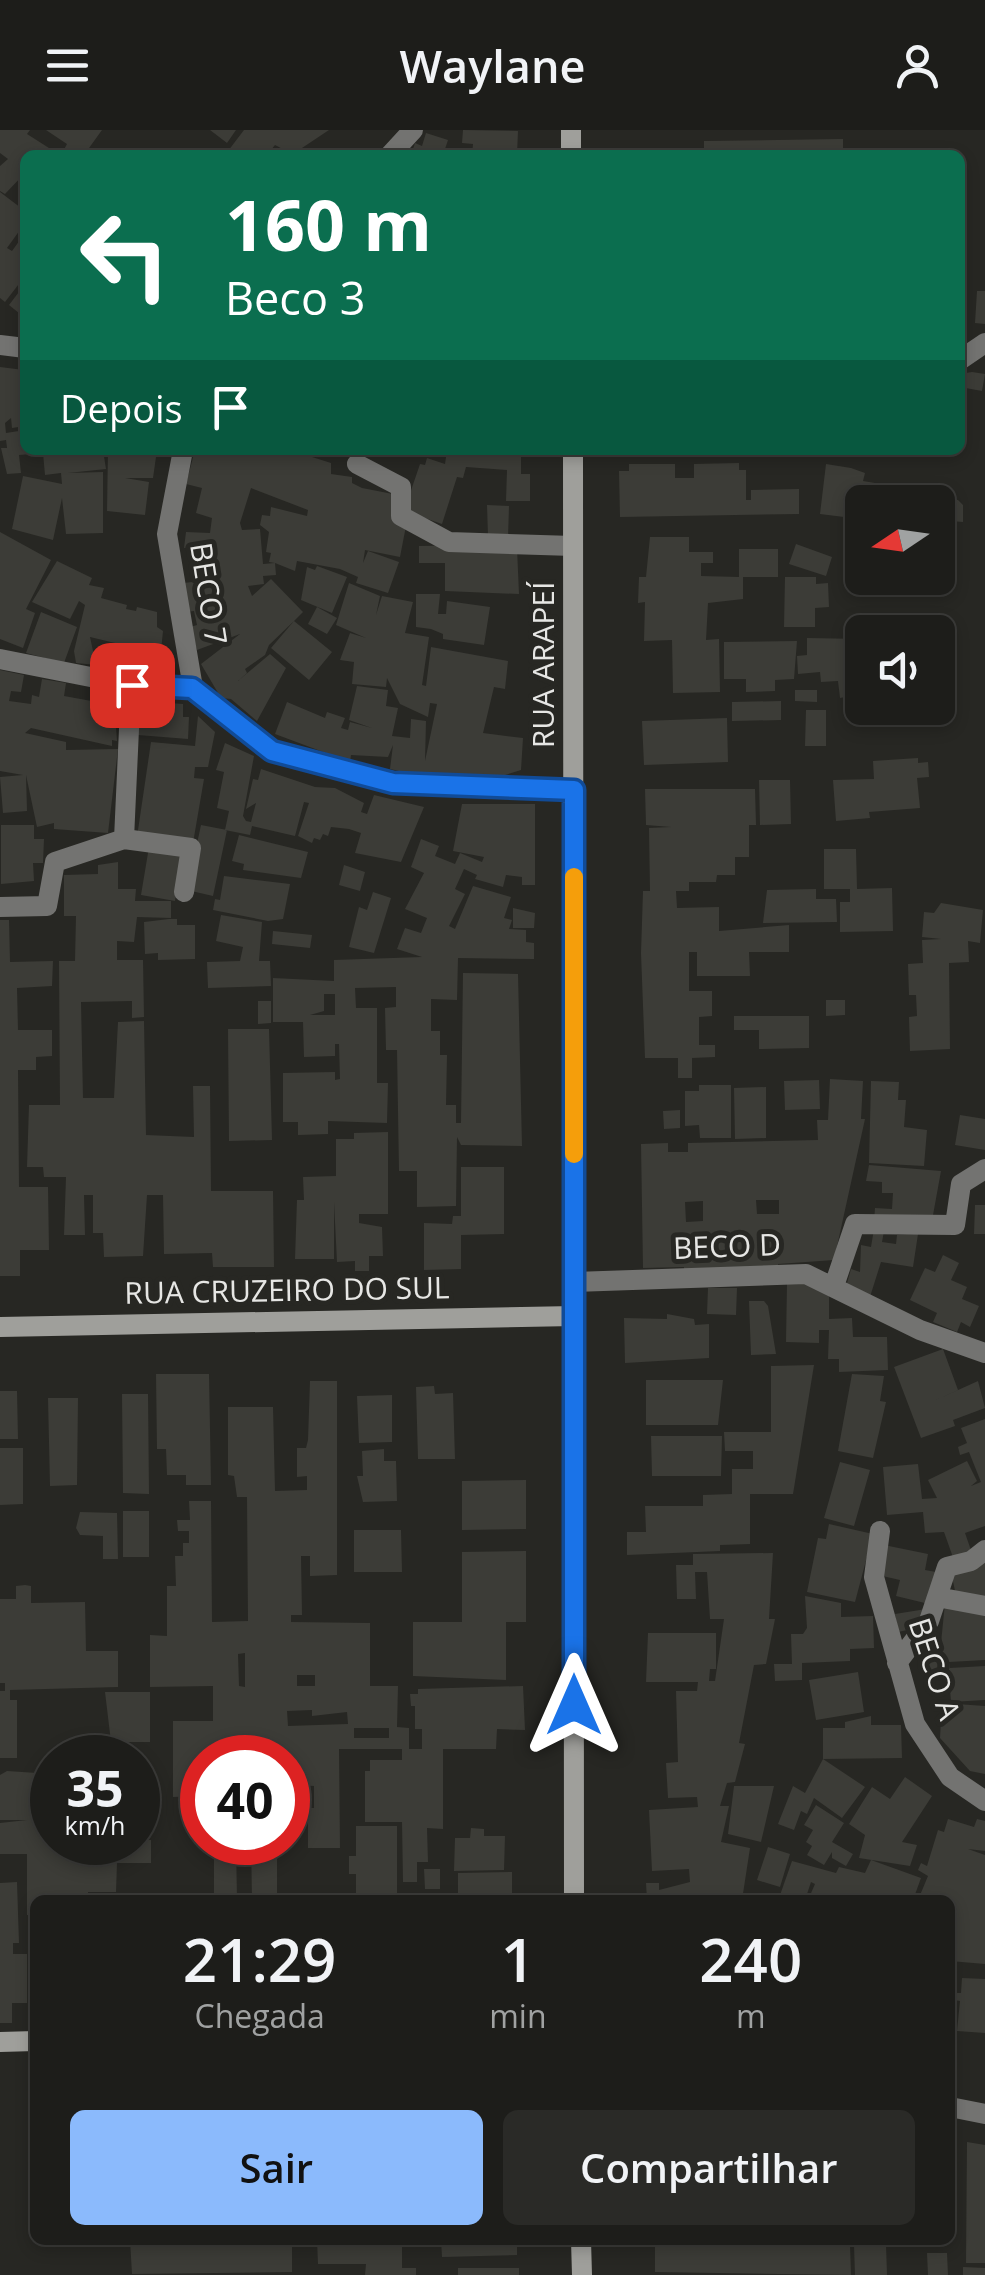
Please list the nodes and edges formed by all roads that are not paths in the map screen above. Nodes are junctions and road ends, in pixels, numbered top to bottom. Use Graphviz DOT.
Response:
graph roads {
  1 [pos="414,130"];
  2 [pos="395,150"];
  3 [pos="183,455"];
  4 [pos="572,455"];
  5 [pos="357,464"];
  6 [pos="573,546"];
  7 [pos="0,659"];
  8 [pos="132,685"];
  9 [pos="192,688"];
  10 [pos="574,790"];
  11 [pos="124,839"];
  12 [pos="184,892"];
  13 [pos="0,908"];
  14 [pos="985,1169"];
  15 [pos="574,1282"];
  16 [pos="834,1286"];
  17 [pos="574,1316"];
  18 [pos="0,1327"];
  19 [pos="985,1354"];
  20 [pos="880,1531"];
  21 [pos="985,1550"];
  22 [pos="937,1597"];
  23 [pos="985,1606"];
  24 [pos="896,1663"];
  25 [pos="985,1801"];
  26 [pos="574,1895"];
  27 [pos="30,2041"];
  28 [pos="0,2042"];
  29 [pos="955,2108"];
  30 [pos="985,2114"];
  31 [pos="580,2245"];
  32 [pos="582,2275"];
  1 -- 2 [label="street"];
  3 -- 9 [label="street, BECO 7"];
  4 -- 6 [label="street, RUA ARAPEÍ"];
  5 -- 6 [label="street"];
  6 -- 10 [label="street, RUA ARAPEÍ"];
  7 -- 8 [label="street"];
  8 -- 9 [label="street"];
  8 -- 11 [label="street"];
  9 -- 10 [label="street"];
  10 -- 15 [label="street, RUA ARAPEÍ"];
  11 -- 12 [label="street"];
  11 -- 13 [label="street"];
  14 -- 16 [label="street"];
  15 -- 16 [label="street, BECO D"];
  15 -- 17 [label="street, RUA ARAPEÍ"];
  16 -- 19 [label="street, BECO D"];
  17 -- 18 [label="street, RUA CRUZEIRO DO SUL"];
  17 -- 26 [label="street, RUA ARAPEÍ"];
  20 -- 24 [label="street, BECO A"];
  21 -- 22 [label="street"];
  22 -- 23 [label="street"];
  22 -- 24 [label="street"];
  24 -- 25 [label="street, BECO A"];
  27 -- 28 [label="street"];
  29 -- 30 [label="street"];
  31 -- 32 [label="street"];
}
